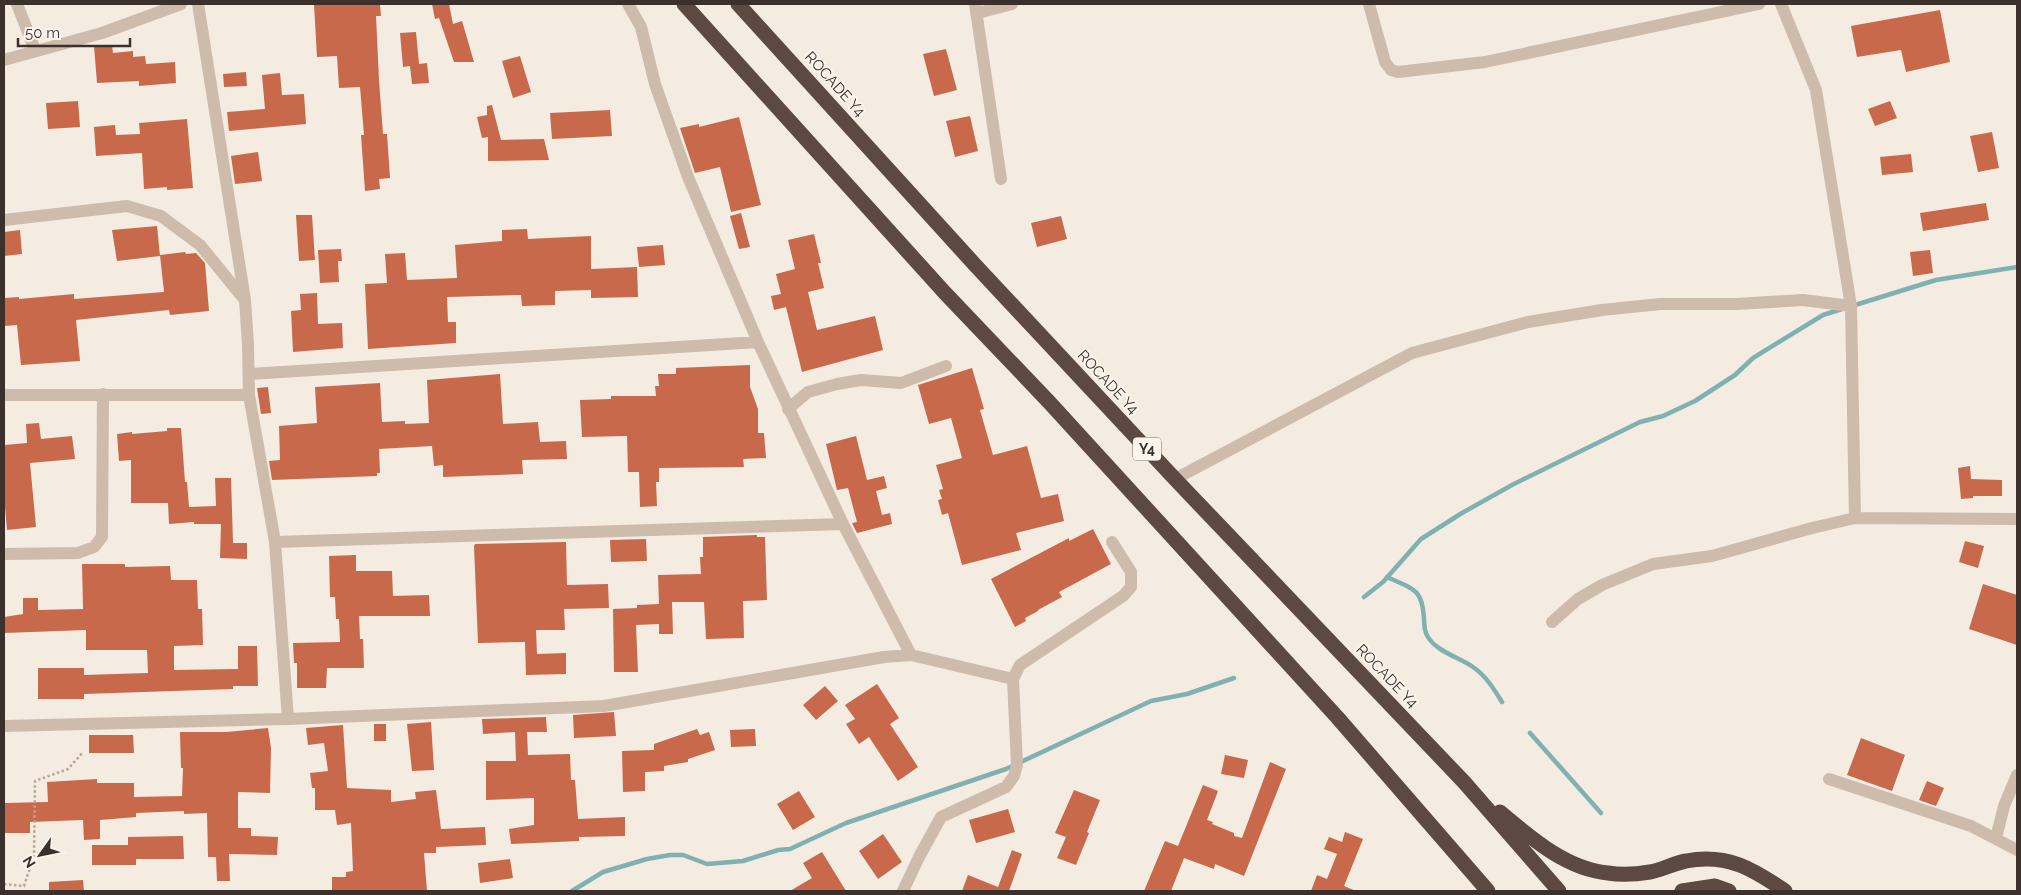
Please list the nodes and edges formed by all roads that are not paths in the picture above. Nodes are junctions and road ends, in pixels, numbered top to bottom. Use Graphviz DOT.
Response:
graph roads {
  1 [pos="17,4"];
  2 [pos="181,4"];
  3 [pos="198,4"];
  4 [pos="628,4"];
  5 [pos="684,4"];
  6 [pos="738,4"];
  7 [pos="1012,4"];
  8 [pos="1368,4"];
  9 [pos="1759,4"];
  10 [pos="1781,4"];
  11 [pos="976,8"];
  12 [pos="36,50"];
  13 [pos="4,60"];
  14 [pos="1002,179"];
  15 [pos="4,220"];
  16 [pos="245,300"];
  17 [pos="1851,306"];
  18 [pos="758,342"];
  19 [pos="946,366"];
  20 [pos="249,374"];
  21 [pos="103,394"];
  22 [pos="4,395"];
  23 [pos="249,395"];
  24 [pos="788,409"];
  25 [pos="1175,479"];
  26 [pos="1855,518"];
  27 [pos="2017,519"];
  28 [pos="843,524"];
  29 [pos="275,542"];
  30 [pos="1112,542"];
  31 [pos="4,554"];
  32 [pos="1552,622"];
  33 [pos="911,656"];
  34 [pos="1013,679"];
  35 [pos="288,719"];
  36 [pos="4,726"];
  37 [pos="2017,775"];
  38 [pos="1829,779"];
  39 [pos="1464,782"];
  40 [pos="1440,837"];
  41 [pos="1996,838"];
  42 [pos="2017,850"];
  43 [pos="903,891"];
  44 [pos="1480,891"];
  45 [pos="1488,891"];
  46 [pos="1559,891"];
  47 [pos="1682,891"];
  48 [pos="1728,891"];
  49 [pos="1785,891"];
  1 -- 12 [label="street"];
  2 -- 12 [label="street"];
  3 -- 16 [label="street"];
  4 -- 18 [label="street"];
  5 -- 40 [label="highway"];
  6 -- 25 [label="highway, ROCADE Y4 / Y4"];
  7 -- 11 [label="street"];
  8 -- 9 [label="street"];
  10 -- 17 [label="street"];
  11 -- 14 [label="street"];
  12 -- 13 [label="street"];
  15 -- 16 [label="street"];
  16 -- 20 [label="street"];
  17 -- 25 [label="street"];
  17 -- 26 [label="street"];
  18 -- 20 [label="street"];
  18 -- 24 [label="street"];
  19 -- 24 [label="street"];
  20 -- 23 [label="street"];
  21 -- 22 [label="street"];
  21 -- 23 [label="street"];
  21 -- 31 [label="street"];
  23 -- 29 [label="street"];
  24 -- 28 [label="street"];
  25 -- 39 [label="highway, ROCADE Y4 / Y4"];
  26 -- 27 [label="street"];
  26 -- 32 [label="street"];
  28 -- 29 [label="street"];
  28 -- 33 [label="street"];
  29 -- 35 [label="street"];
  30 -- 34 [label="street"];
  33 -- 34 [label="street"];
  33 -- 35 [label="street"];
  34 -- 43 [label="street"];
  35 -- 36 [label="street"];
  37 -- 41 [label="street"];
  38 -- 41 [label="street"];
  39 -- 46 [label="highway, ROCADE Y4 / Y4"];
  39 -- 49 [label="highway"];
  40 -- 44 [label="highway"];
  40 -- 45 [label="highway"];
  41 -- 42 [label="street"];
  47 -- 48 [label="highway"];
}
